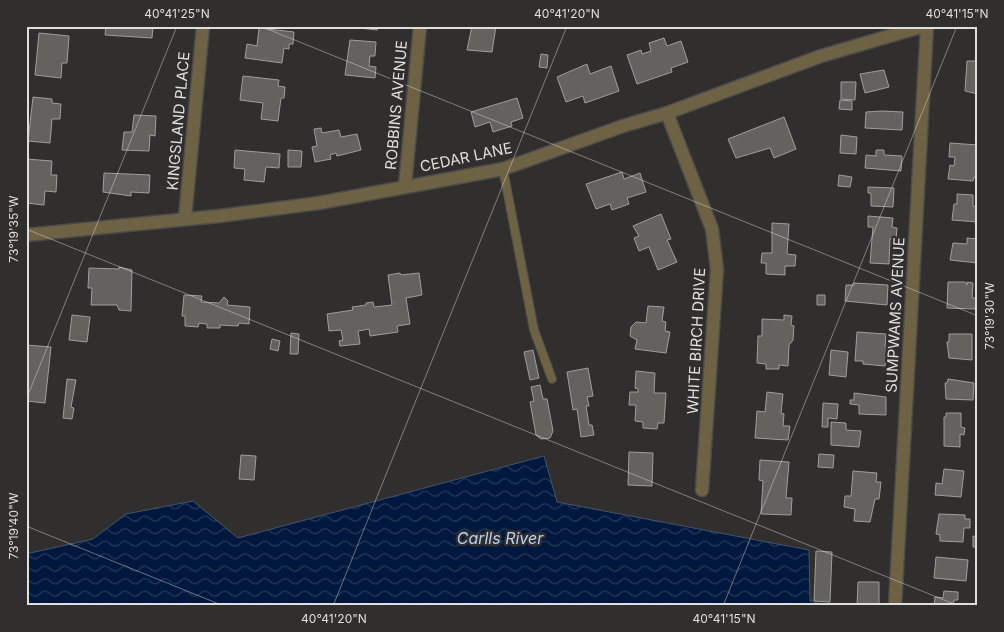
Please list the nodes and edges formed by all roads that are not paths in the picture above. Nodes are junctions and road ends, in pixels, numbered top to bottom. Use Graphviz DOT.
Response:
graph roads {
  1 [pos="203,26"];
  2 [pos="420,26"];
  3 [pos="926,26"];
  4 [pos="667,113"];
  5 [pos="504,169"];
  6 [pos="405,186"];
  7 [pos="185,218"];
  8 [pos="26,235"];
  9 [pos="552,379"];
  10 [pos="702,490"];
  11 [pos="895,606"];
  1 -- 7 [label="street, KINGSLAND PLACE"];
  2 -- 6 [label="street, ROBBINS AVENUE"];
  3 -- 4 [label="street, CEDAR LANE"];
  3 -- 11 [label="street, SUMPWAMS AVENUE"];
  4 -- 5 [label="street, CEDAR LANE"];
  4 -- 10 [label="street, WHITE BIRCH DRIVE"];
  5 -- 6 [label="street, CEDAR LANE"];
  5 -- 9 [label="lane"];
  6 -- 7 [label="street, CEDAR LANE"];
  7 -- 8 [label="street, CEDAR LANE"];
}
